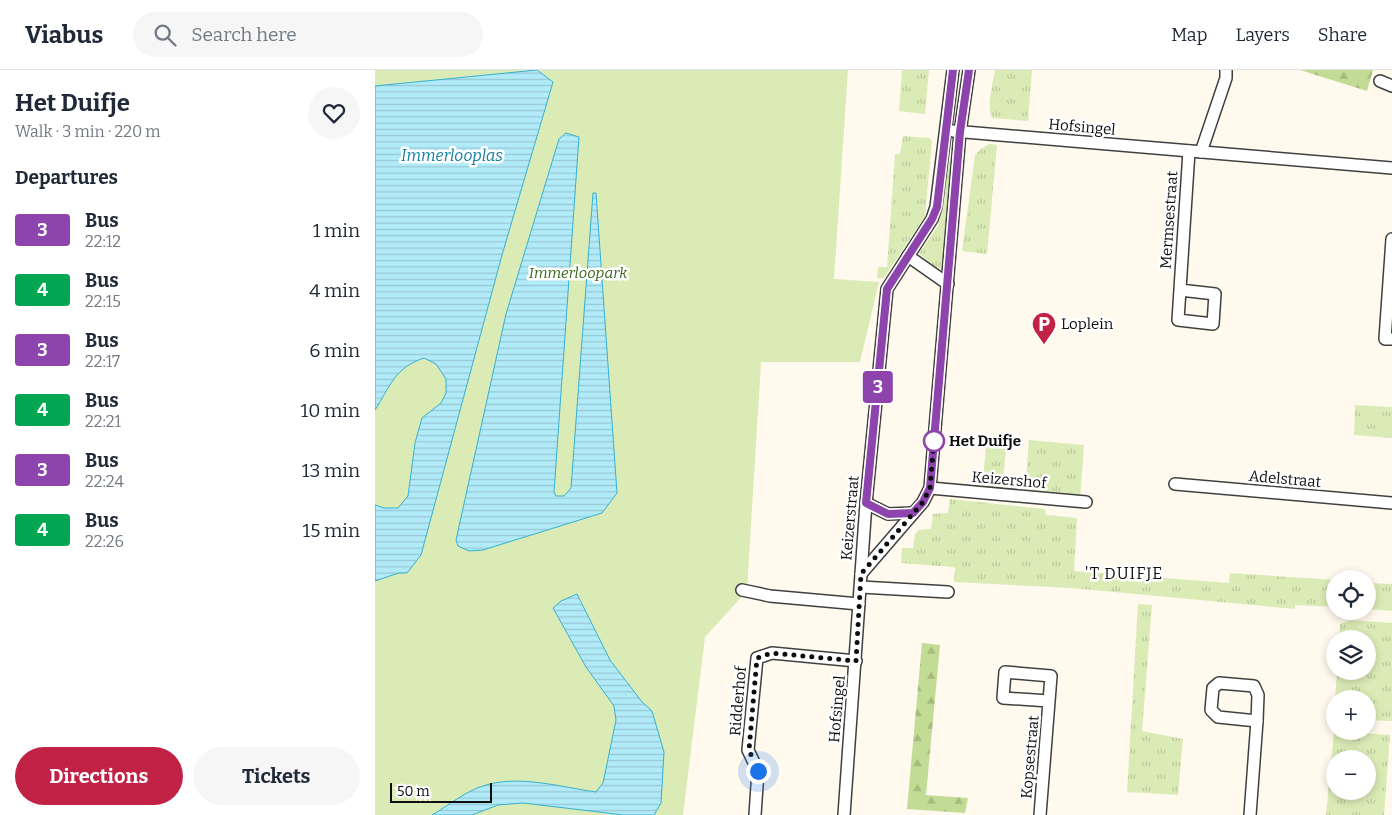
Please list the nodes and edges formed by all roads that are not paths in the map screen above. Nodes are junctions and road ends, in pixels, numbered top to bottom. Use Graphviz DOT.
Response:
graph roads {
  1 [pos="953,70"];
  2 [pos="969,70"];
  3 [pos="1226,70"];
  4 [pos="1380,81"];
  5 [pos="1392,86"];
  6 [pos="946,131"];
  7 [pos="960,132"];
  8 [pos="1189,151"];
  9 [pos="1201,152"];
  10 [pos="1392,168"];
  11 [pos="1392,239"];
  12 [pos="908,256"];
  13 [pos="948,284"];
  14 [pos="1180,290"];
  15 [pos="1390,310"];
  16 [pos="1392,339"];
  17 [pos="1175,484"];
  18 [pos="930,488"];
  19 [pos="1086,502"];
  20 [pos="866,503"];
  21 [pos="1392,503"];
  22 [pos="913,513"];
  23 [pos="861,574"];
  24 [pos="861,587"];
  25 [pos="742,590"];
  26 [pos="948,592"];
  27 [pos="859,604"];
  28 [pos="856,661"];
  29 [pos="1049,701"];
  30 [pos="1257,721"];
  31 [pos="755,815"];
  32 [pos="844,815"];
  33 [pos="1040,815"];
  34 [pos="1251,815"];
  1 -- 6 [label="street, Keizerstraat"];
  2 -- 7 [label="street, Keizerstraat"];
  3 -- 9 [label="street"];
  4 -- 5 [label="street"];
  6 -- 7 [label="street, Hofsingel"];
  6 -- 12 [label="street, Keizerstraat"];
  7 -- 8 [label="street, Hofsingel"];
  7 -- 13 [label="street, Keizerstraat"];
  8 -- 9 [label="street, Hofsingel"];
  8 -- 14 [label="street, Mermsestraat"];
  9 -- 10 [label="street, Hofsingel"];
  11 -- 15 [label="street"];
  12 -- 13 [label="street"];
  12 -- 20 [label="street, Keizerstraat"];
  13 -- 18 [label="street, Keizerstraat"];
  15 -- 16 [label="street"];
  17 -- 21 [label="street, Adelstraat"];
  18 -- 19 [label="street, Keizershof"];
  18 -- 22 [label="street, Keizerstraat"];
  20 -- 22 [label="street"];
  20 -- 23 [label="street, Keizerstraat"];
  22 -- 23 [label="street, Keizerstraat"];
  23 -- 24 [label="street, Hofsingel"];
  24 -- 26 [label="street"];
  24 -- 27 [label="street, Hofsingel"];
  25 -- 27 [label="street"];
  27 -- 28 [label="street, Hofsingel"];
  28 -- 31 [label="street, Ridderhof"];
  28 -- 32 [label="street, Hofsingel"];
  29 -- 29 [label="street, Kopsestraat"];
  29 -- 33 [label="street, Kopsestraat"];
  30 -- 30 [label="street"];
  30 -- 34 [label="street"];
}
